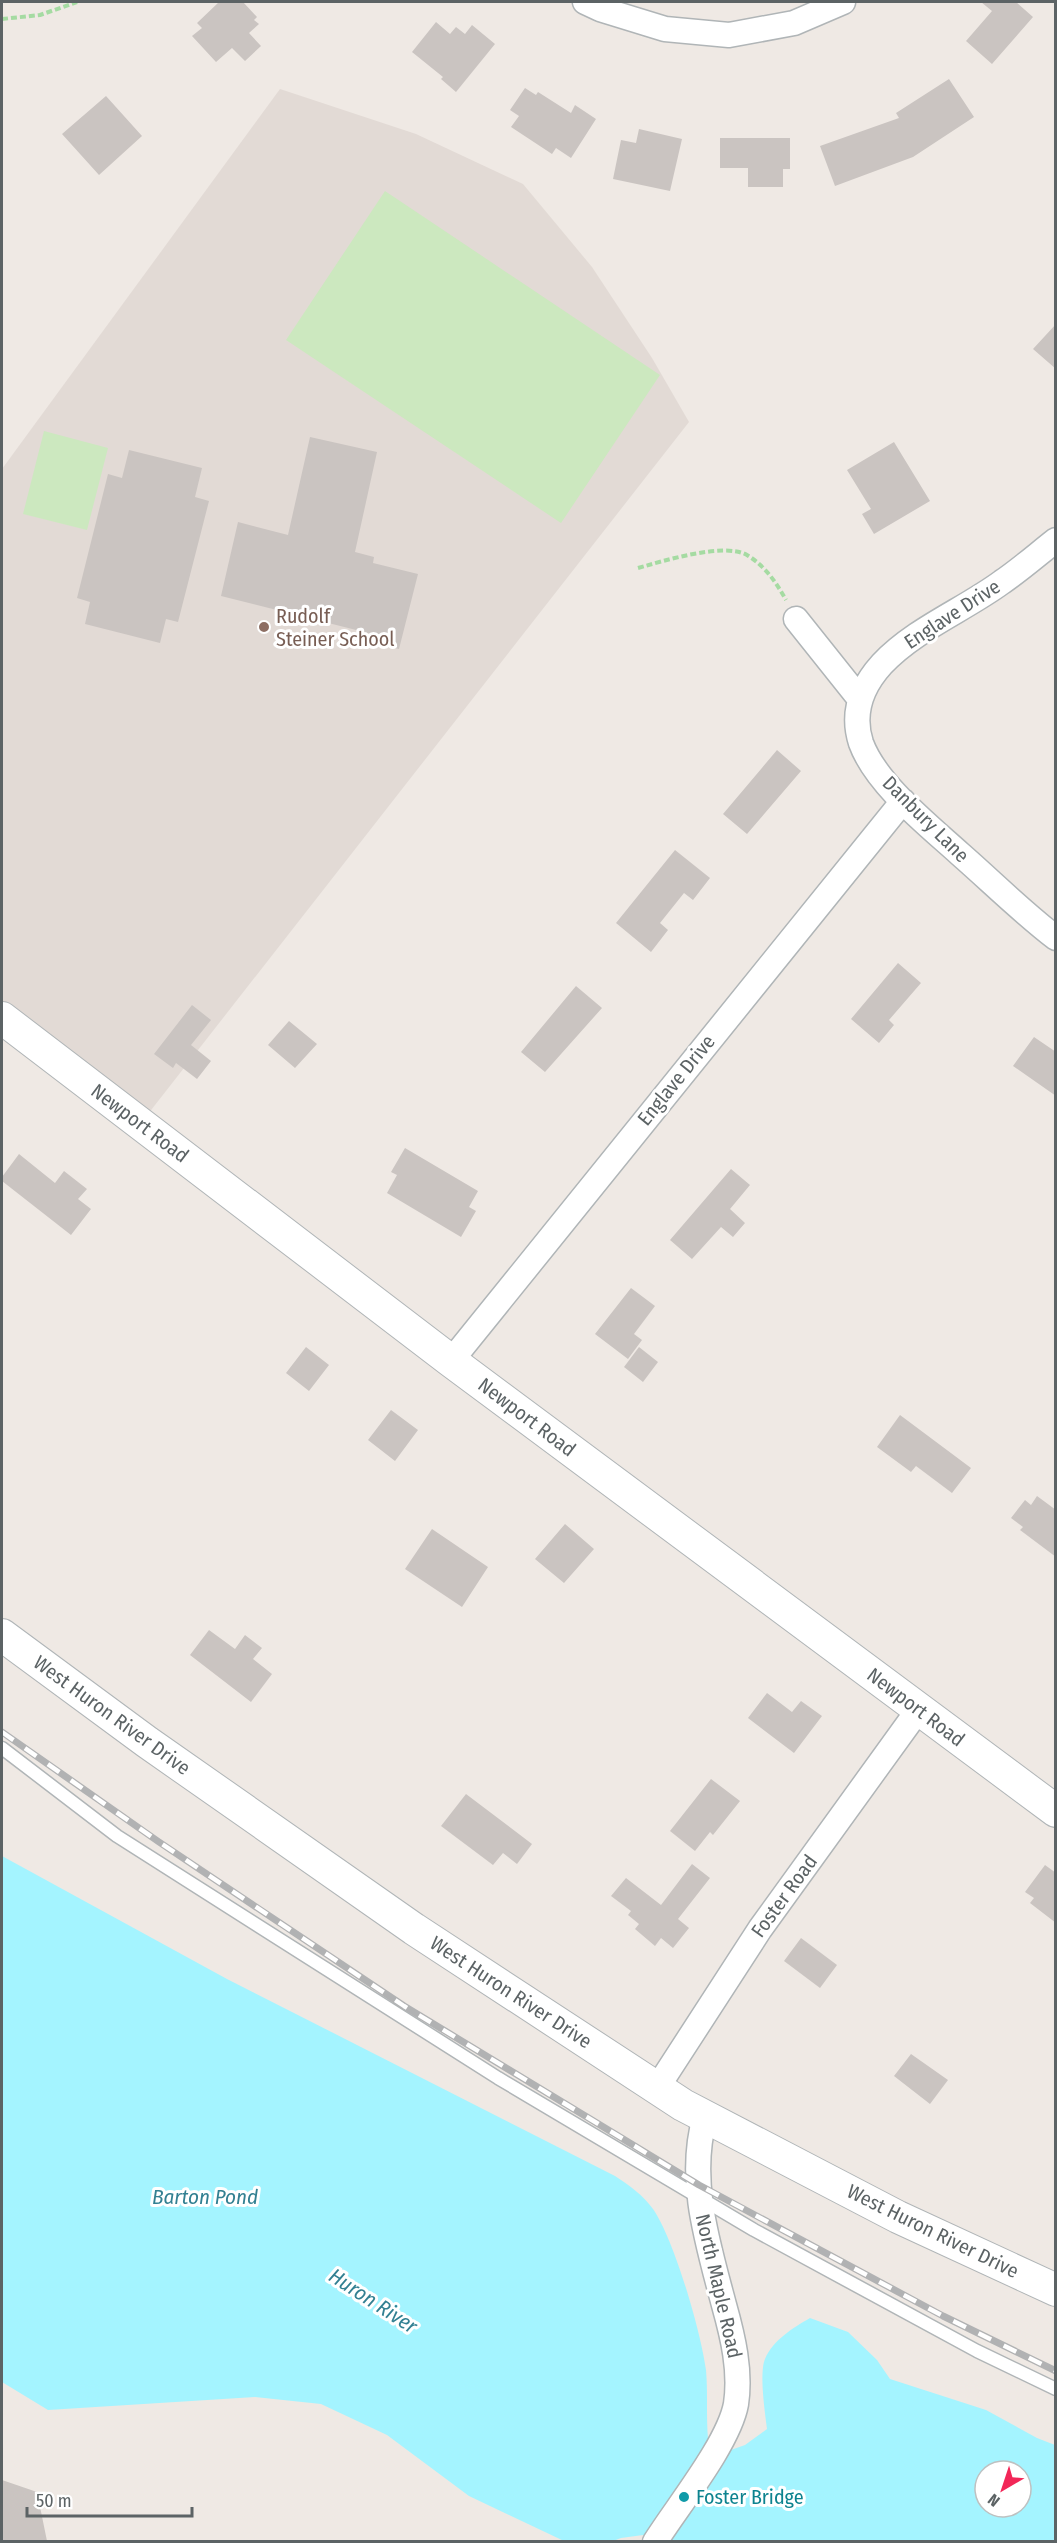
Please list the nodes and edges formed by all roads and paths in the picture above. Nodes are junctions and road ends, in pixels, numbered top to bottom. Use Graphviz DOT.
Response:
graph roads {
  1 [pos="76,2"];
  2 [pos="585,2"];
  3 [pos="843,2"];
  4 [pos="2,19"];
  5 [pos="1056,540"];
  6 [pos="638,568"];
  7 [pos="796,619"];
  8 [pos="859,698"];
  9 [pos="903,801"];
  10 [pos="1056,938"];
  11 [pos="2,1018"];
  12 [pos="451,1360"];
  13 [pos="2,1635"];
  14 [pos="919,1710"];
  15 [pos="2,1748"];
  16 [pos="1056,1811"];
  17 [pos="657,2088"];
  18 [pos="705,2117"];
  19 [pos="700,2198"];
  20 [pos="1056,2290"];
  21 [pos="1056,2389"];
  22 [pos="655,2541"];
  1 -- 4 [label="path"];
  2 -- 3 [label="street"];
  5 -- 8 [label="street, Englave Drive"];
  6 -- 7 [label="path"];
  7 -- 8 [label="street"];
  8 -- 9 [label="street, Danbury Lane"];
  9 -- 10 [label="street, Danbury Lane"];
  9 -- 12 [label="street, Englave Drive"];
  11 -- 12 [label="street, Newport Road"];
  12 -- 14 [label="street, Newport Road"];
  13 -- 17 [label="street, West Huron River Drive"];
  14 -- 16 [label="street, Newport Road"];
  14 -- 17 [label="street, Foster Road"];
  15 -- 19 [label="lane"];
  17 -- 18 [label="street, West Huron River Drive"];
  18 -- 19 [label="street, North Maple Road"];
  18 -- 20 [label="street, West Huron River Drive"];
  19 -- 21 [label="lane"];
  19 -- 22 [label="street, North Maple Road"];
}
